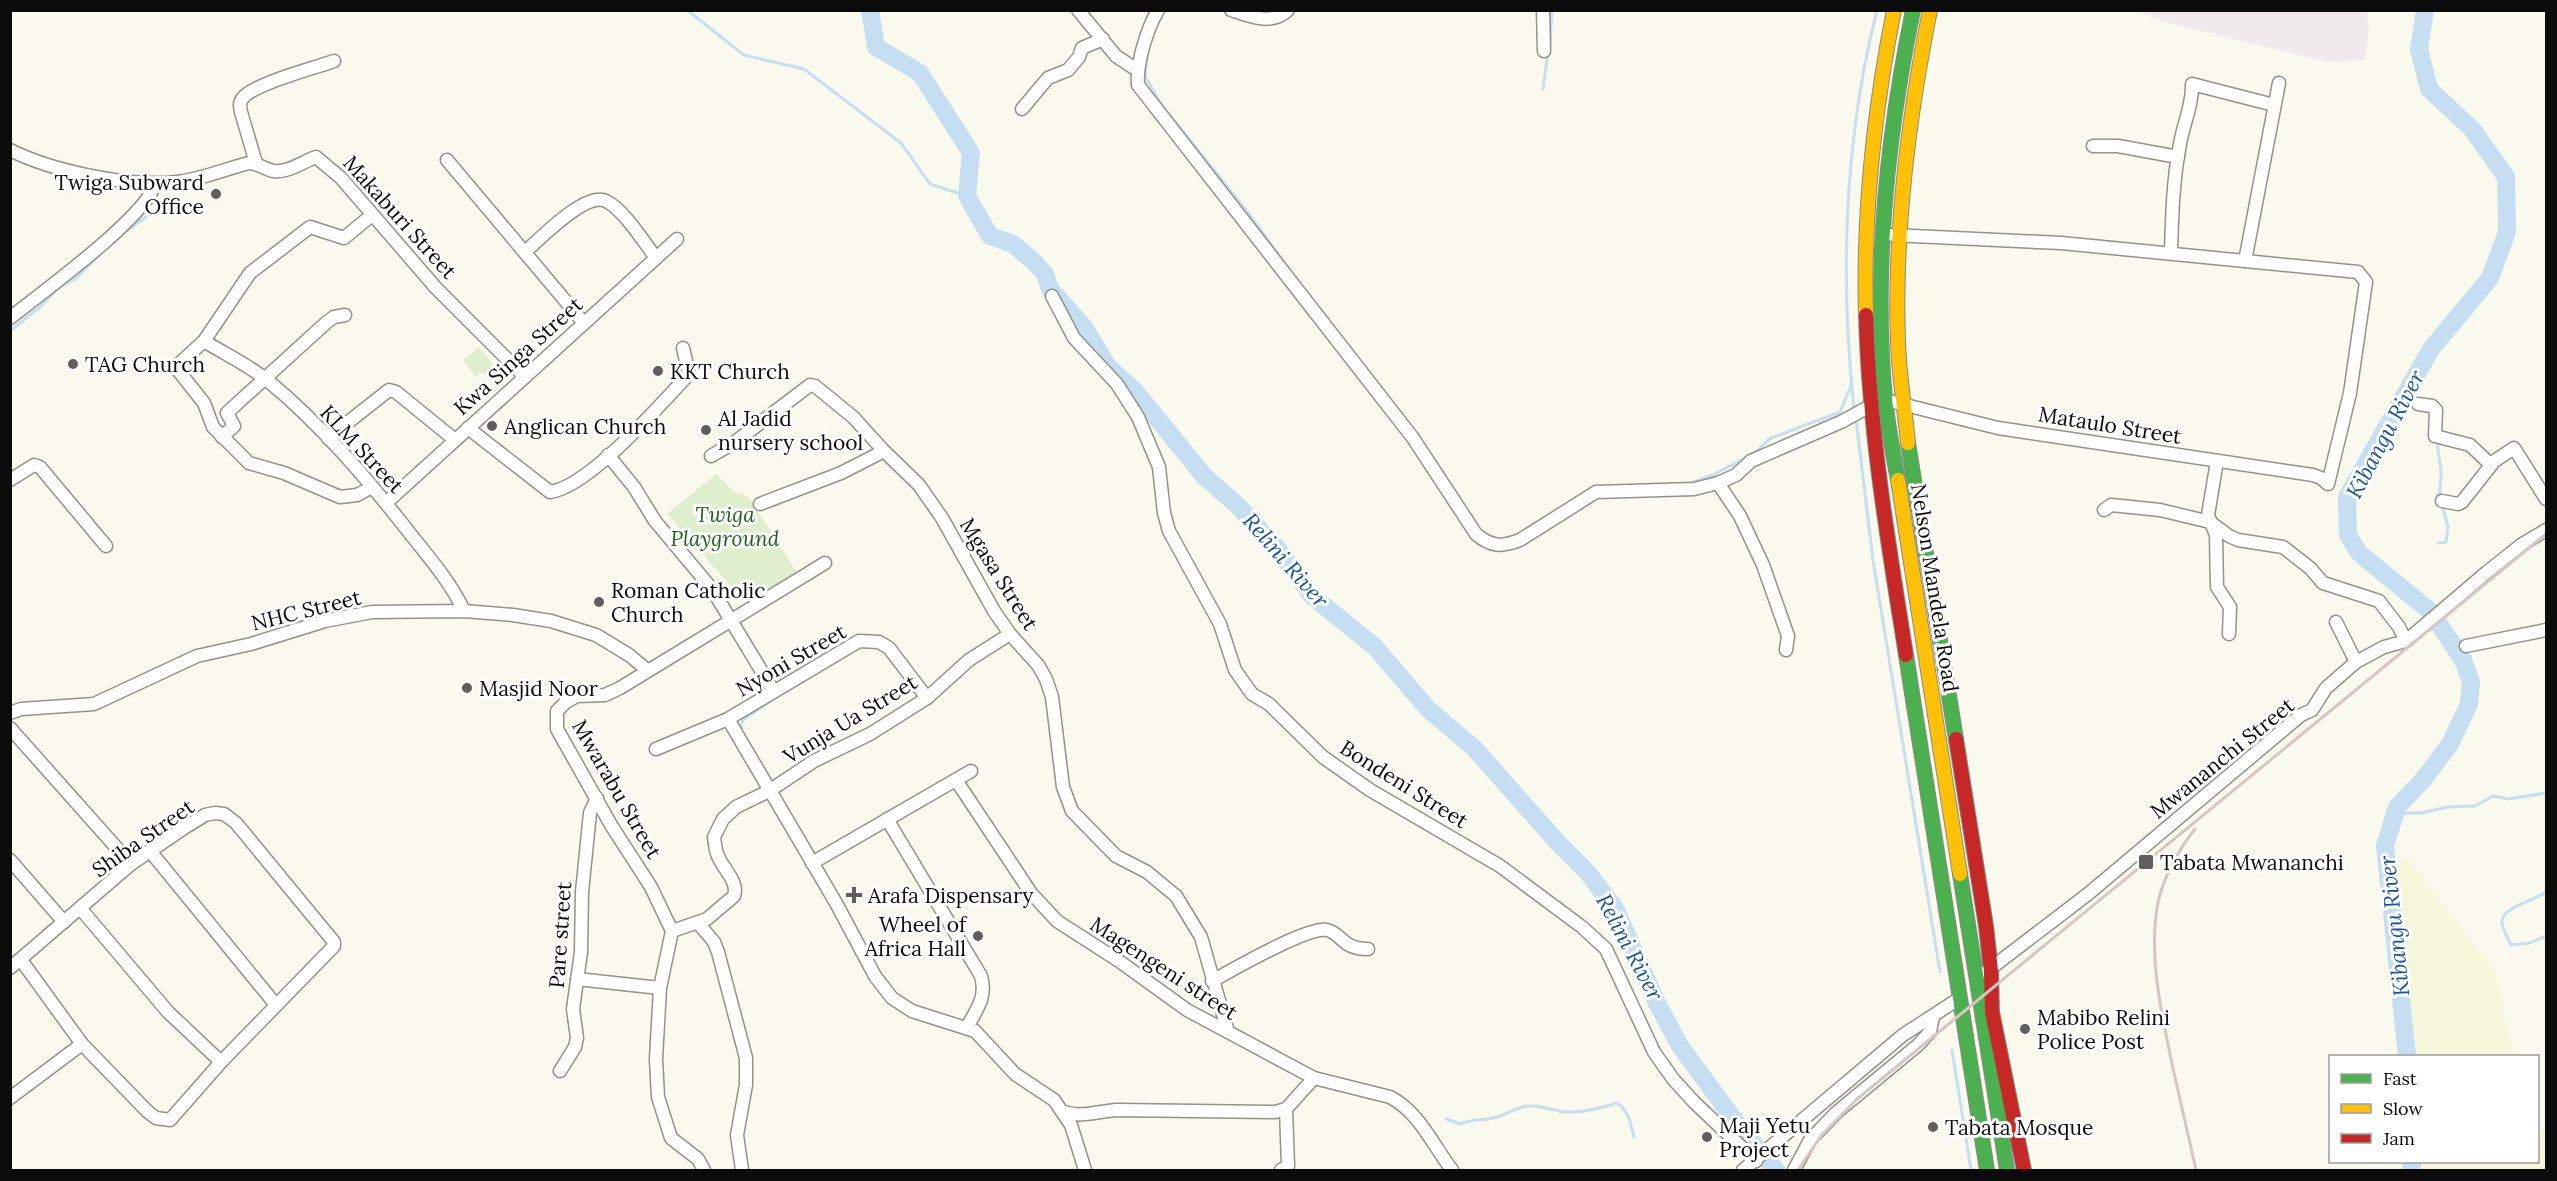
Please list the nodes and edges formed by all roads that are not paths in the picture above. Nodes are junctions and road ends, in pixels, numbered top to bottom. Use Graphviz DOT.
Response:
graph roads {
  1 [pos="1078,10"];
  2 [pos="1158,10"];
  3 [pos="1231,10"];
  4 [pos="1288,10"];
  5 [pos="1544,10"];
  6 [pos="1894,10"];
  7 [pos="1913,10"];
  8 [pos="1930,10"];
  9 [pos="1103,39"];
  10 [pos="1544,51"];
  11 [pos="334,61"];
  12 [pos="1901,61"];
  13 [pos="1882,62"];
  14 [pos="1137,70"];
  15 [pos="2279,83"];
  16 [pos="2274,105"];
  17 [pos="1022,109"];
  18 [pos="2093,146"];
  19 [pos="10,150"];
  20 [pos="2178,157"];
  21 [pos="447,160"];
  22 [pos="256,163"];
  23 [pos="155,183"];
  24 [pos="372,215"];
  25 [pos="1882,233"];
  26 [pos="1898,236"];
  27 [pos="677,239"];
  28 [pos="526,251"];
  29 [pos="2171,253"];
  30 [pos="656,258"];
  31 [pos="2245,261"];
  32 [pos="1052,296"];
  33 [pos="345,315"];
  34 [pos="10,318"];
  35 [pos="584,323"];
  36 [pos="204,342"];
  37 [pos="683,348"];
  38 [pos="525,377"];
  39 [pos="266,379"];
  40 [pos="1885,400"];
  41 [pos="204,403"];
  42 [pos="1904,404"];
  43 [pos="2418,404"];
  44 [pos="1870,406"];
  45 [pos="227,413"];
  46 [pos="468,428"];
  47 [pos="222,437"];
  48 [pos="328,438"];
  49 [pos="455,440"];
  50 [pos="884,451"];
  51 [pos="608,456"];
  52 [pos="711,456"];
  53 [pos="2217,461"];
  54 [pos="2492,464"];
  55 [pos="10,480"];
  56 [pos="1718,483"];
  57 [pos="372,487"];
  58 [pos="2547,499"];
  59 [pos="2442,501"];
  60 [pos="386,503"];
  61 [pos="760,504"];
  62 [pos="2104,510"];
  63 [pos="2210,522"];
  64 [pos="2547,530"];
  65 [pos="106,546"];
  66 [pos="825,563"];
  67 [pos="464,611"];
  68 [pos="730,620"];
  69 [pos="2336,622"];
  70 [pos="2547,630"];
  71 [pos="2229,633"];
  72 [pos="1010,634"];
  73 [pos="2406,641"];
  74 [pos="2466,646"];
  75 [pos="1786,650"];
  76 [pos="2356,662"];
  77 [pos="647,670"];
  78 [pos="773,690"];
  79 [pos="927,698"];
  80 [pos="10,713"];
  81 [pos="728,719"];
  82 [pos="10,728"];
  83 [pos="656,749"];
  84 [pos="971,771"];
  85 [pos="956,780"];
  86 [pos="769,791"];
  87 [pos="597,798"];
  88 [pos="887,819"];
  89 [pos="150,851"];
  90 [pos="10,860"];
  91 [pos="812,863"];
  92 [pos="131,864"];
  93 [pos="80,908"];
  94 [pos="64,922"];
  95 [pos="698,923"];
  96 [pos="672,931"];
  97 [pos="1368,949"];
  98 [pos="16,964"];
  99 [pos="1991,970"];
  100 [pos="1977,976"];
  101 [pos="577,979"];
  102 [pos="1212,981"];
  103 [pos="660,988"];
  104 [pos="1960,998"];
  105 [pos="276,1005"];
  106 [pos="1934,1016"];
  107 [pos="967,1027"];
  108 [pos="1228,1032"];
  109 [pos="82,1044"];
  110 [pos="221,1062"];
  111 [pos="560,1071"];
  112 [pos="1314,1078"];
  113 [pos="10,1098"];
  114 [pos="1286,1109"];
  115 [pos="1064,1112"];
  116 [pos="1758,1160"];
  117 [pos="704,1170"];
  118 [pos="742,1170"];
  119 [pos="1085,1170"];
  120 [pos="1281,1170"];
  121 [pos="1452,1170"];
  122 [pos="1743,1170"];
  123 [pos="1794,1170"];
  124 [pos="1987,1170"];
  125 [pos="2007,1170"];
  126 [pos="2024,1170"];
  1 -- 9 [label="street"];
  2 -- 14 [label="street"];
  3 -- 4 [label="street"];
  5 -- 10 [label="street"];
  6 -- 13 [label="main road, Nelson Mandela Road"];
  7 -- 12 [label="main road, Nelson Mandela Road"];
  8 -- 26 [label="main road"];
  9 -- 14 [label="street"];
  9 -- 17 [label="street"];
  11 -- 22 [label="street"];
  12 -- 13 [label="main road"];
  12 -- 25 [label="main road, Nelson Mandela Road"];
  13 -- 44 [label="main road, Nelson Mandela Road"];
  14 -- 56 [label="street"];
  15 -- 16 [label="street"];
  16 -- 20 [label="street"];
  16 -- 31 [label="street"];
  18 -- 20 [label="street"];
  19 -- 23 [label="street, Makaburi Street"];
  20 -- 29 [label="street"];
  21 -- 28 [label="street"];
  22 -- 23 [label="street, Makaburi Street"];
  22 -- 24 [label="street, Makaburi Street"];
  23 -- 34 [label="street"];
  24 -- 36 [label="street"];
  24 -- 38 [label="street, Makaburi Street"];
  25 -- 26 [label="street"];
  25 -- 40 [label="main road, Nelson Mandela Road"];
  26 -- 29 [label="street"];
  26 -- 42 [label="main road"];
  27 -- 30 [label="street, Kwa Singa Street"];
  28 -- 30 [label="street"];
  28 -- 35 [label="street"];
  29 -- 31 [label="street"];
  30 -- 35 [label="street, Kwa Singa Street"];
  31 -- 53 [label="street, Mataulo Street"];
  32 -- 116 [label="street, Bondeni Street"];
  33 -- 39 [label="street"];
  35 -- 38 [label="street, Kwa Singa Street"];
  36 -- 39 [label="street, KLM Street"];
  36 -- 41 [label="street"];
  37 -- 51 [label="street"];
  38 -- 46 [label="street, Kwa Singa Street"];
  39 -- 45 [label="street"];
  39 -- 48 [label="street, KLM Street"];
  40 -- 42 [label="street, Mataulo Street"];
  40 -- 100 [label="main road, Nelson Mandela Road"];
  41 -- 45 [label="street"];
  41 -- 47 [label="street"];
  42 -- 53 [label="street, Mataulo Street"];
  42 -- 99 [label="main road"];
  43 -- 54 [label="street"];
  44 -- 56 [label="street"];
  44 -- 104 [label="main road, Nelson Mandela Road"];
  45 -- 47 [label="street"];
  46 -- 49 [label="street, Kwa Singa Street"];
  46 -- 51 [label="street"];
  47 -- 57 [label="street"];
  48 -- 49 [label="street"];
  48 -- 57 [label="street, KLM Street"];
  49 -- 60 [label="street, Kwa Singa Street"];
  50 -- 52 [label="street, Mgasa Street"];
  50 -- 61 [label="street"];
  50 -- 72 [label="street, Mgasa Street"];
  51 -- 68 [label="street"];
  53 -- 63 [label="street"];
  54 -- 58 [label="street"];
  54 -- 59 [label="street"];
  55 -- 65 [label="street"];
  56 -- 75 [label="street"];
  57 -- 60 [label="street, KLM Street"];
  60 -- 67 [label="street, KLM Street"];
  62 -- 63 [label="street"];
  63 -- 71 [label="street"];
  63 -- 73 [label="street"];
  64 -- 73 [label="street, Mwananchi Street"];
  66 -- 68 [label="street, Mwarabu Street"];
  67 -- 77 [label="street, NHC Street"];
  67 -- 80 [label="street, NHC Street"];
  68 -- 77 [label="street, Mwarabu Street"];
  68 -- 78 [label="street"];
  69 -- 76 [label="street"];
  70 -- 74 [label="street"];
  72 -- 79 [label="street, Vunja Ua Street"];
  72 -- 102 [label="street, Mgasa Street"];
  73 -- 76 [label="street, Mwananchi Street"];
  76 -- 99 [label="street, Mwananchi Street"];
  77 -- 87 [label="street, Mwarabu Street"];
  78 -- 79 [label="street, Nyoni Street"];
  78 -- 81 [label="street, Nyoni Street"];
  79 -- 86 [label="street, Vunja Ua Street"];
  81 -- 83 [label="street, Nyoni Street"];
  81 -- 86 [label="street"];
  82 -- 92 [label="street"];
  84 -- 85 [label="street"];
  85 -- 88 [label="street"];
  85 -- 108 [label="street, Magengeni street"];
  86 -- 91 [label="street"];
  86 -- 95 [label="street, Vunja Ua Street"];
  87 -- 96 [label="street, Mwarabu Street"];
  87 -- 101 [label="street, Pare street"];
  88 -- 91 [label="street"];
  88 -- 107 [label="street"];
  89 -- 92 [label="street, Shiba Street"];
  89 -- 105 [label="street"];
  89 -- 105 [label="street, Shiba Street"];
  90 -- 94 [label="street"];
  91 -- 107 [label="street"];
  92 -- 93 [label="street, Shiba Street"];
  93 -- 94 [label="street, Shiba Street"];
  93 -- 110 [label="street"];
  94 -- 98 [label="street, Shiba Street"];
  95 -- 96 [label="street"];
  95 -- 118 [label="street"];
  96 -- 103 [label="street"];
  97 -- 102 [label="street"];
  98 -- 109 [label="street"];
  99 -- 100 [label="street, Mwananchi Street"];
  99 -- 126 [label="main road"];
  100 -- 125 [label="main road, Nelson Mandela Road"];
  101 -- 103 [label="street"];
  101 -- 111 [label="street, Pare street"];
  102 -- 108 [label="street, Mgasa Street"];
  103 -- 117 [label="street"];
  104 -- 106 [label="street"];
  104 -- 124 [label="main road, Nelson Mandela Road"];
  105 -- 110 [label="street"];
  106 -- 116 [label="street"];
  106 -- 123 [label="street"];
  107 -- 115 [label="street"];
  108 -- 112 [label="street, Magengeni street"];
  109 -- 110 [label="street"];
  109 -- 113 [label="street"];
  112 -- 114 [label="street"];
  112 -- 121 [label="street, Magengeni street"];
  114 -- 115 [label="street"];
  114 -- 120 [label="street"];
  115 -- 119 [label="street"];
  116 -- 122 [label="street"];
}
